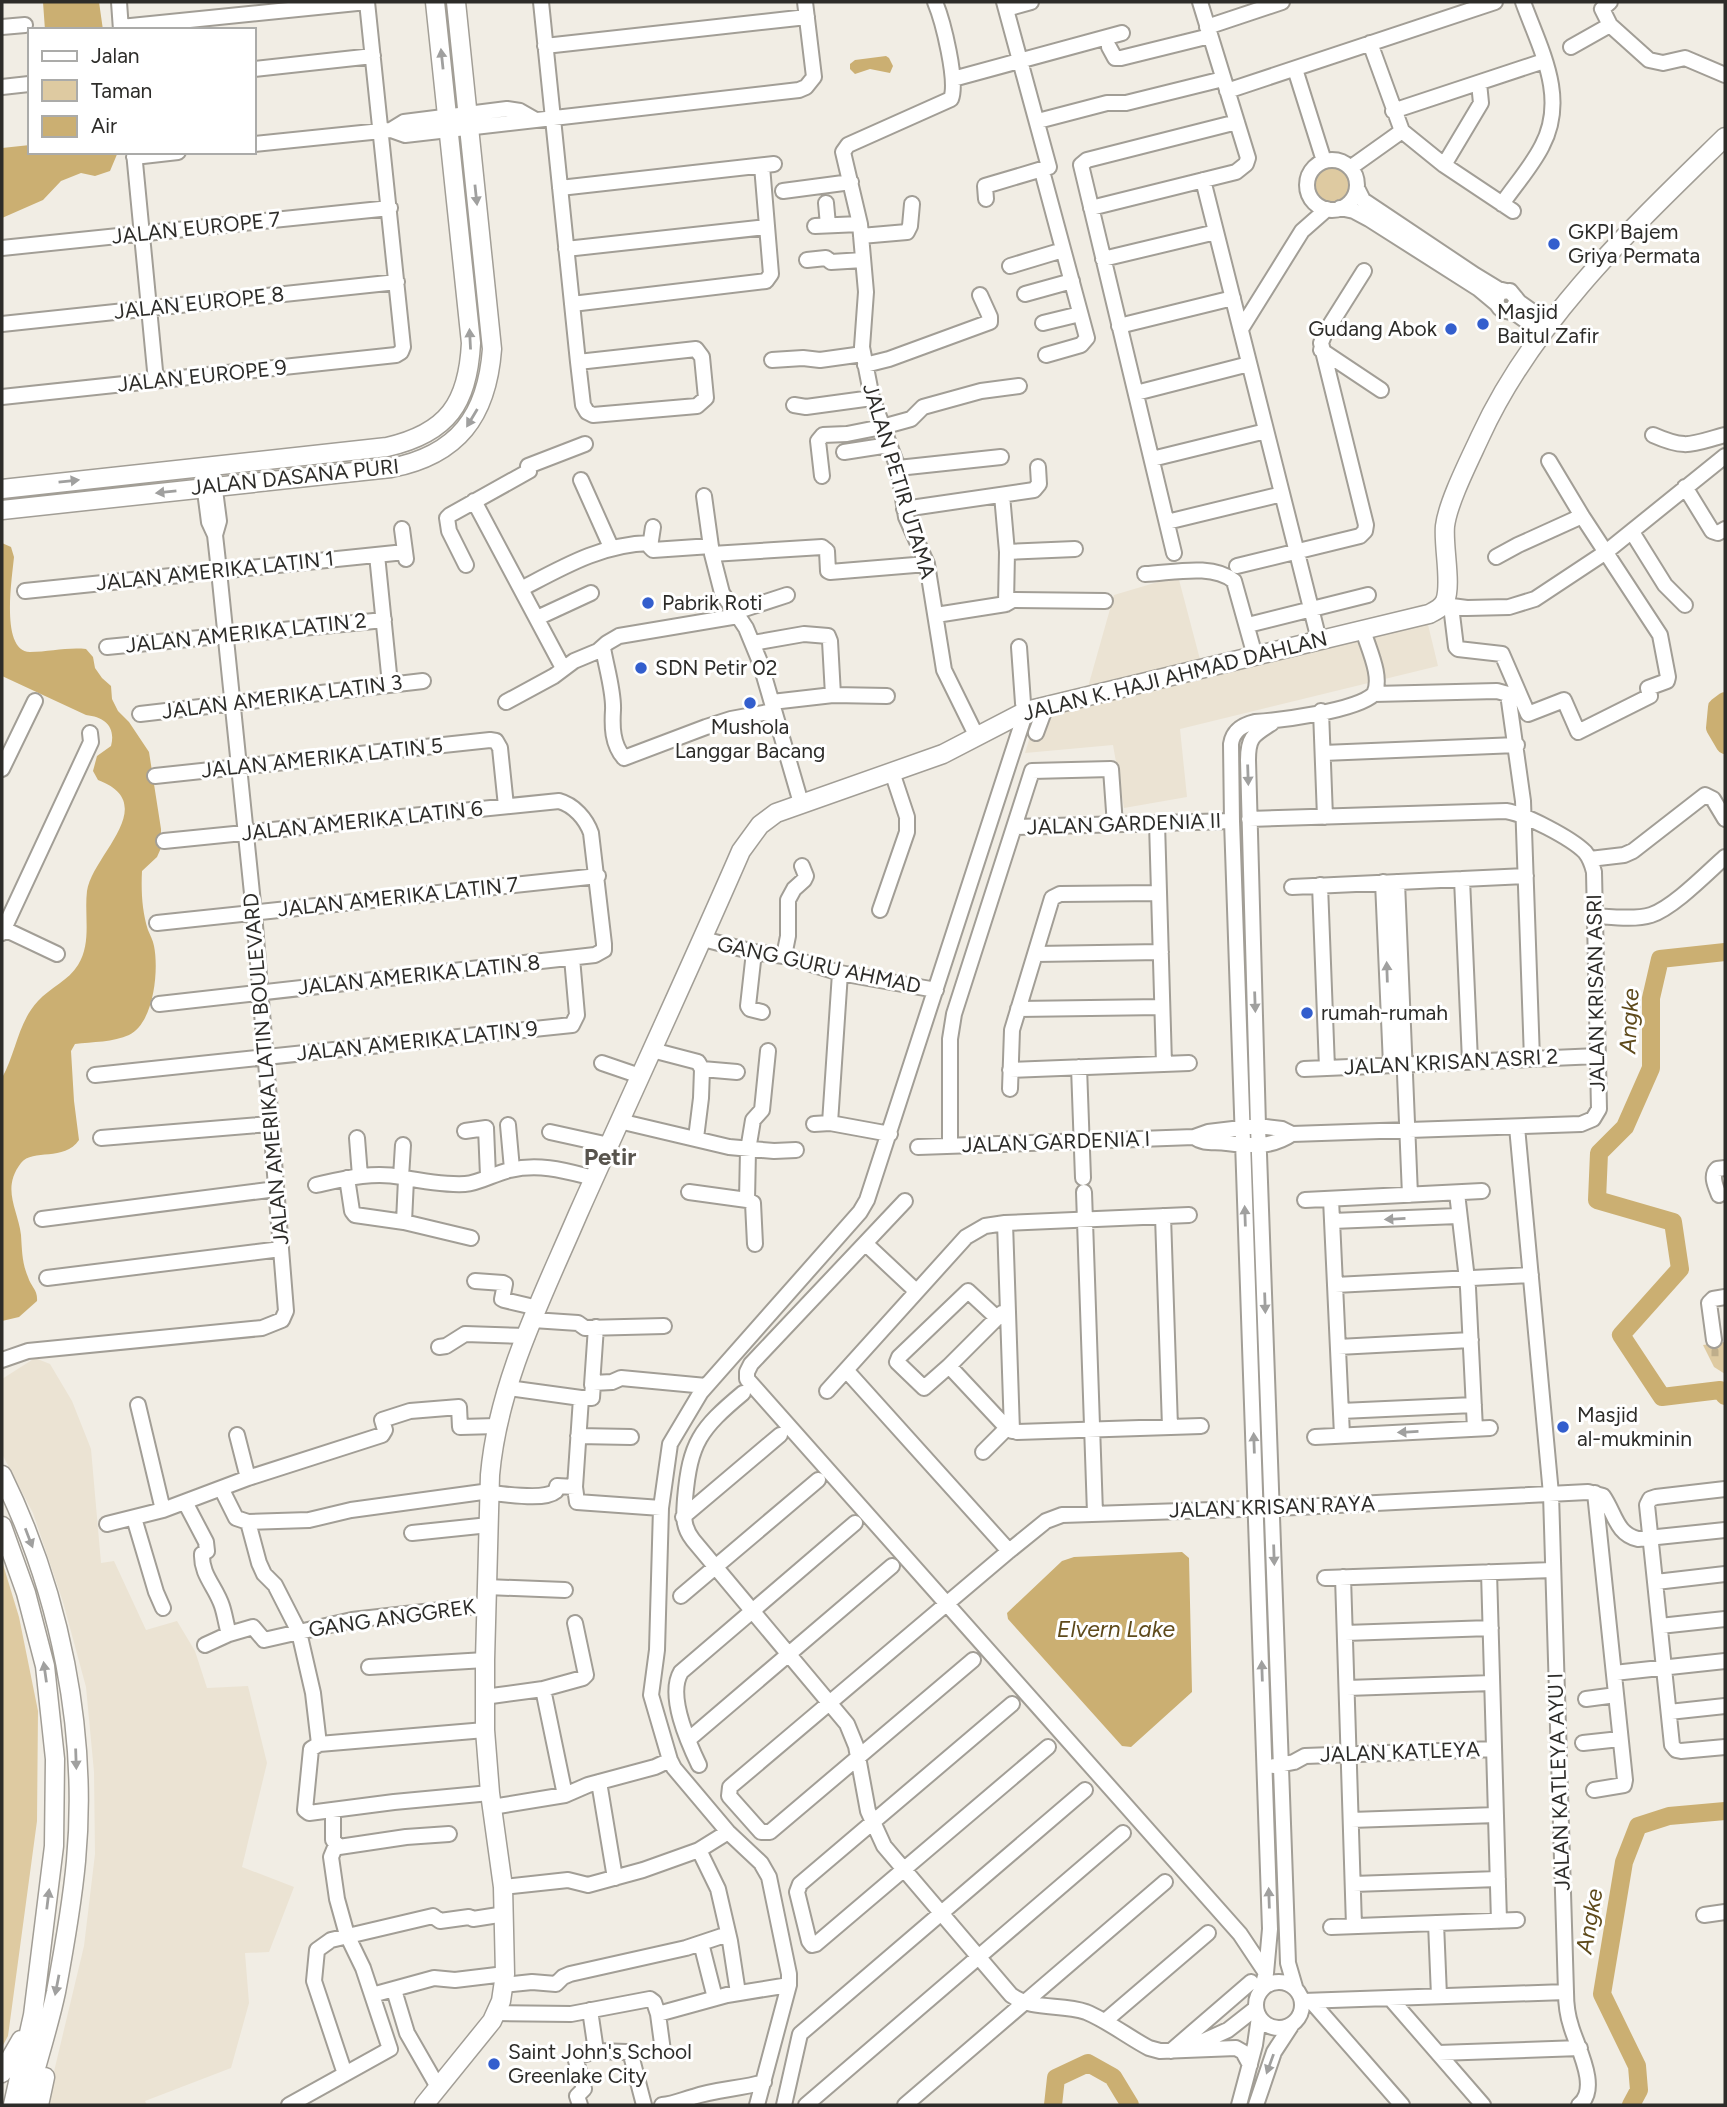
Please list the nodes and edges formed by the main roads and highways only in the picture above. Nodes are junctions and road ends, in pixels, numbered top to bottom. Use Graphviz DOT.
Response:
graph roads {
  1 [pos="435,2"];
  2 [pos="456,2"];
  3 [pos="1725,137"];
  4 [pos="2,489"];
  5 [pos="2,510"];
  6 [pos="2,1475"];
  7 [pos="2,1526"];
  8 [pos="33,2015"];
  9 [pos="43,2043"];
  10 [pos="2,2073"];
  11 [pos="13,2105"];
  12 [pos="26,2105"];
  13 [pos="38,2105"];
  14 [pos="424,2105"];
  4 -- 1 [label="main road, JALAN DASANA PURI, one-way"];
  2 -- 5 [label="main road, JALAN DASANA PURI, one-way"];
  3 -- 14 [label="main road, JALAN K. HAJI AHMAD DAHLAN"];
  6 -- 9 [label="main road, one-way"];
  8 -- 7 [label="main road, one-way"];
  8 -- 10 [label="main road"];
  8 -- 11 [label="main road"];
  9 -- 12 [label="main road"];
  9 -- 13 [label="main road"];
}
